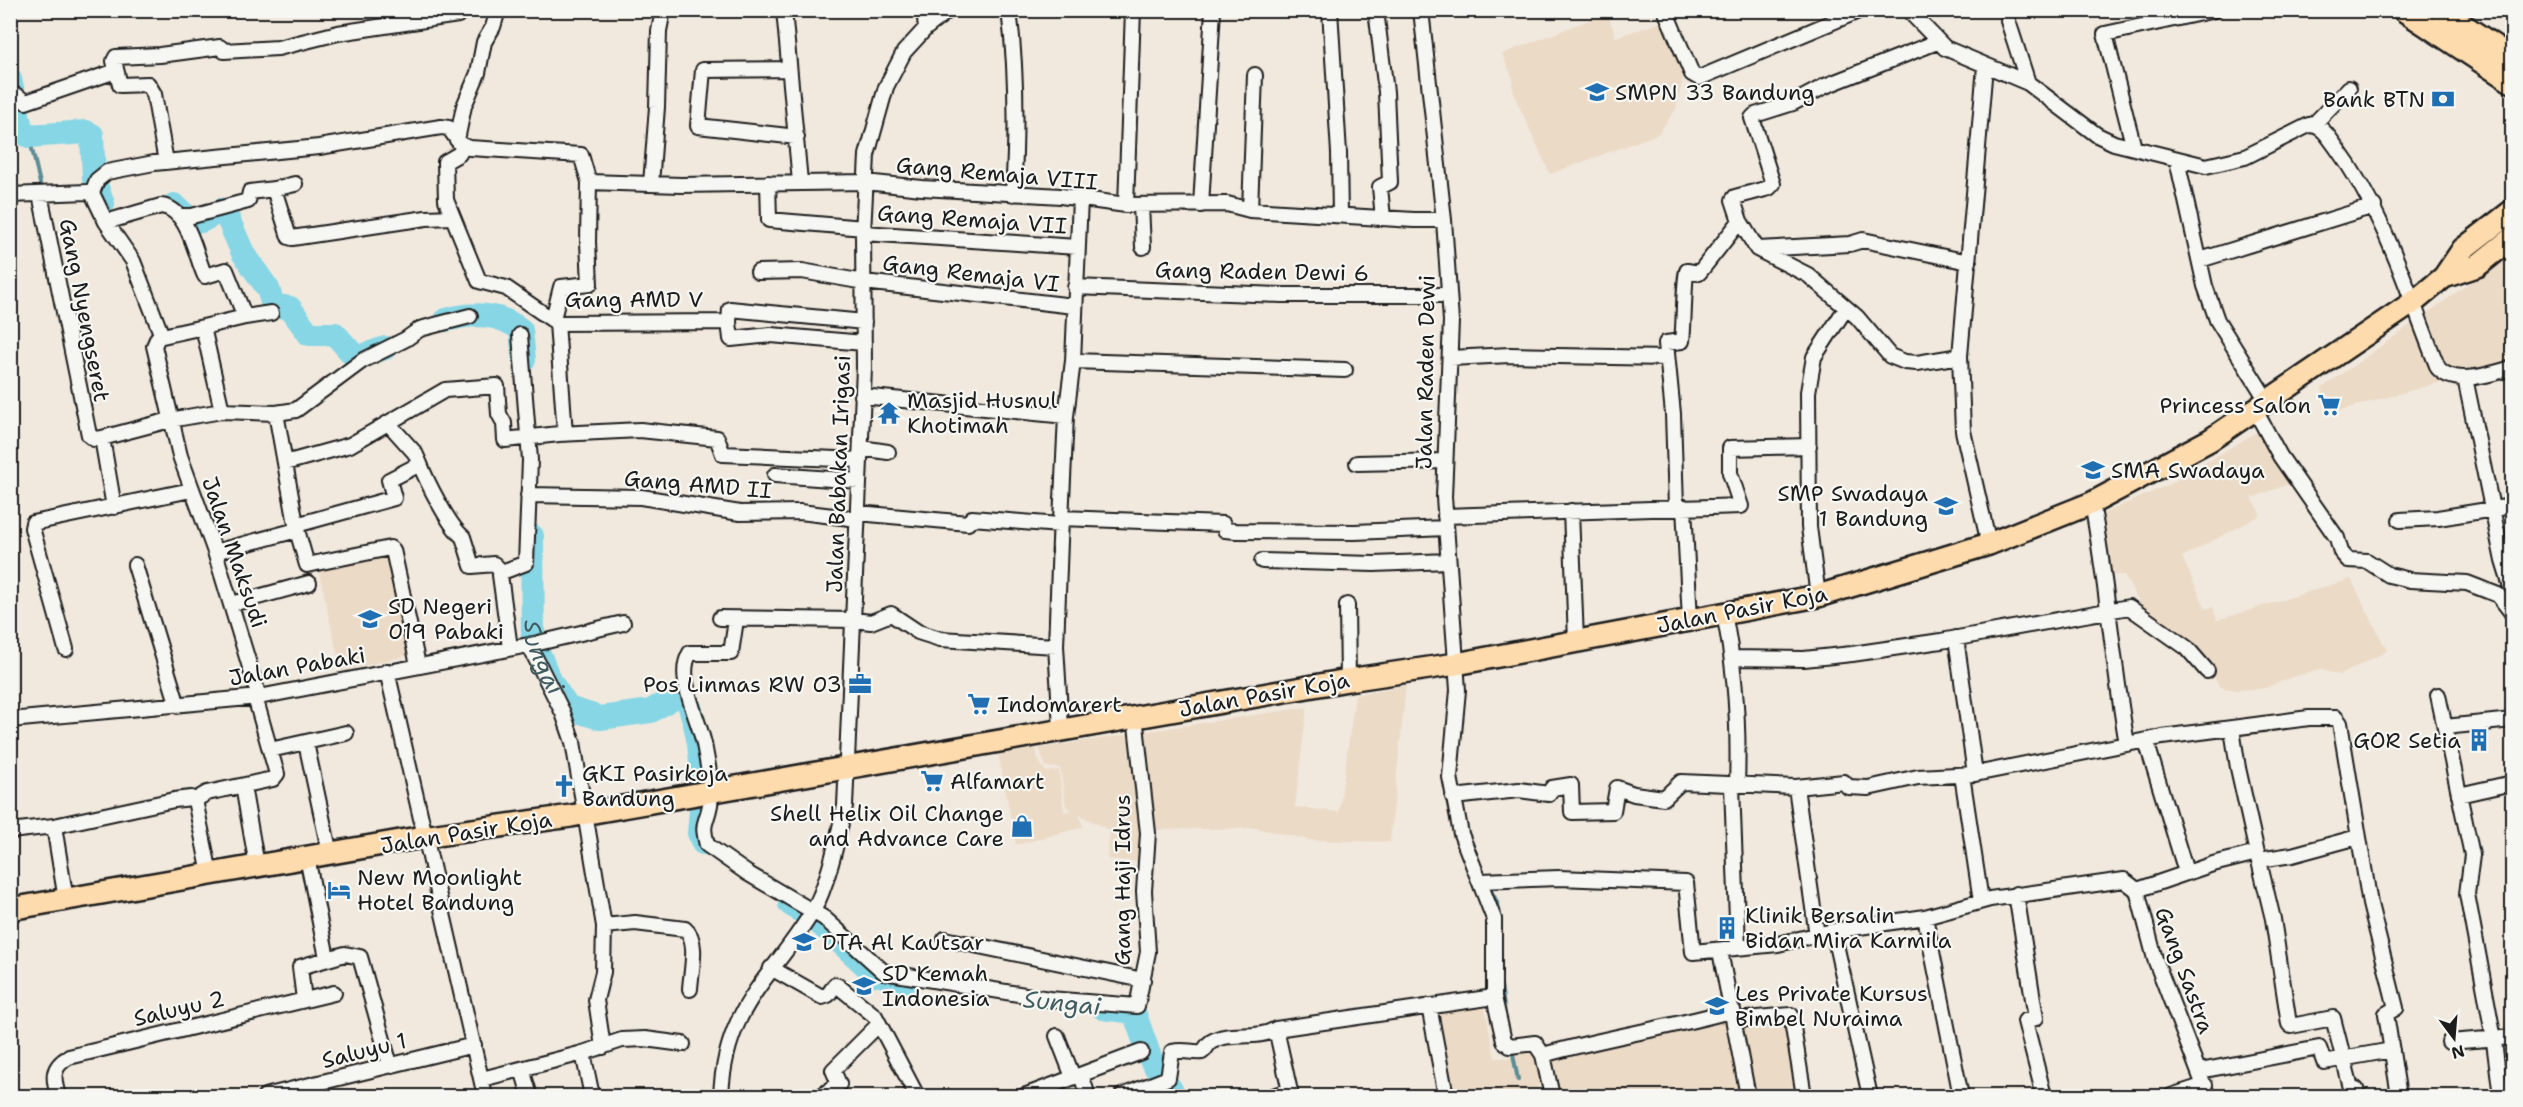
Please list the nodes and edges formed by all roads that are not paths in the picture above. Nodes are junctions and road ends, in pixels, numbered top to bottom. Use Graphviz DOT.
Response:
graph roads {
  1 [pos="663,10"];
  2 [pos="784,10"];
  3 [pos="924,10"];
  4 [pos="949,10"];
  5 [pos="1009,10"];
  6 [pos="1132,10"];
  7 [pos="1213,10"];
  8 [pos="1330,10"];
  9 [pos="1376,10"];
  10 [pos="1421,10"];
  11 [pos="1665,10"];
  12 [pos="1861,10"];
  13 [pos="1908,10"];
  14 [pos="2215,10"];
  15 [pos="2403,10"];
  16 [pos="2441,10"];
  17 [pos="459,15"];
  18 [pos="495,17"];
  19 [pos="2008,21"];
  20 [pos="926,28"];
  21 [pos="1937,42"];
  22 [pos="2512,58"];
  23 [pos="1985,66"];
  24 [pos="789,69"];
  25 [pos="116,71"];
  26 [pos="1255,75"];
  27 [pos="2512,82"];
  28 [pos="2028,83"];
  29 [pos="2349,88"];
  30 [pos="13,95"];
  31 [pos="2314,124"];
  32 [pos="797,137"];
  33 [pos="460,143"];
  34 [pos="2134,148"];
  35 [pos="2177,160"];
  36 [pos="166,162"];
  37 [pos="589,182"];
  38 [pos="800,182"];
  39 [pos="865,182"];
  40 [pos="768,183"];
  41 [pos="295,184"];
  42 [pos="651,184"];
  43 [pos="94,187"];
  44 [pos="274,189"];
  45 [pos="40,194"];
  46 [pos="1013,194"];
  47 [pos="10,195"];
  48 [pos="1080,199"];
  49 [pos="1126,205"];
  50 [pos="1142,205"];
  51 [pos="1201,205"];
  52 [pos="2374,206"];
  53 [pos="1250,210"];
  54 [pos="2512,211"];
  55 [pos="1340,215"];
  56 [pos="179,216"];
  57 [pos="453,217"];
  58 [pos="1383,218"];
  59 [pos="1444,219"];
  60 [pos="1740,221"];
  61 [pos="106,222"];
  62 [pos="864,231"];
  63 [pos="2512,238"];
  64 [pos="1077,247"];
  65 [pos="1143,248"];
  66 [pos="1757,249"];
  67 [pos="2200,260"];
  68 [pos="1969,262"];
  69 [pos="758,272"];
  70 [pos="2444,278"];
  71 [pos="864,282"];
  72 [pos="1075,287"];
  73 [pos="1449,295"];
  74 [pos="2415,302"];
  75 [pos="1074,306"];
  76 [pos="1846,308"];
  77 [pos="271,313"];
  78 [pos="470,316"];
  79 [pos="245,318"];
  80 [pos="555,321"];
  81 [pos="729,322"];
  82 [pos="864,322"];
  83 [pos="203,327"];
  84 [pos="520,335"];
  85 [pos="162,336"];
  86 [pos="864,343"];
  87 [pos="1960,356"];
  88 [pos="1450,358"];
  89 [pos="1667,358"];
  90 [pos="1073,361"];
  91 [pos="2512,368"];
  92 [pos="1345,370"];
  93 [pos="2465,378"];
  94 [pos="862,396"];
  95 [pos="2262,406"];
  96 [pos="222,411"];
  97 [pos="276,413"];
  98 [pos="1066,416"];
  99 [pos="170,420"];
  100 [pos="388,423"];
  101 [pos="565,434"];
  102 [pos="95,436"];
  103 [pos="530,438"];
  104 [pos="1809,446"];
  105 [pos="888,452"];
  106 [pos="860,454"];
  107 [pos="1445,461"];
  108 [pos="1357,463"];
  109 [pos="285,464"];
  110 [pos="420,464"];
  111 [pos="775,475"];
  112 [pos="859,481"];
  113 [pos="191,490"];
  114 [pos="531,495"];
  115 [pos="2092,503"];
  116 [pos="2512,506"];
  117 [pos="114,507"];
  118 [pos="1680,507"];
  119 [pos="2492,510"];
  120 [pos="1571,511"];
  121 [pos="858,516"];
  122 [pos="2400,520"];
  123 [pos="1060,521"];
  124 [pos="1445,522"];
  125 [pos="297,528"];
  126 [pos="2506,540"];
  127 [pos="1989,544"];
  128 [pos="215,552"];
  129 [pos="1262,561"];
  130 [pos="1448,561"];
  131 [pos="135,565"];
  132 [pos="502,572"];
  133 [pos="309,583"];
  134 [pos="2512,586"];
  135 [pos="2498,595"];
  136 [pos="1818,596"];
  137 [pos="232,604"];
  138 [pos="1347,605"];
  139 [pos="2109,610"];
  140 [pos="2512,613"];
  141 [pos="1724,614"];
  142 [pos="720,618"];
  143 [pos="736,620"];
  144 [pos="853,620"];
  145 [pos="1690,620"];
  146 [pos="623,623"];
  147 [pos="1956,638"];
  148 [pos="1576,641"];
  149 [pos="535,643"];
  150 [pos="1056,645"];
  151 [pos="510,648"];
  152 [pos="66,649"];
  153 [pos="1733,658"];
  154 [pos="1456,664"];
  155 [pos="418,665"];
  156 [pos="387,670"];
  157 [pos="2206,671"];
  158 [pos="1348,680"];
  159 [pos="2438,695"];
  160 [pos="257,697"];
  161 [pos="178,706"];
  162 [pos="1135,716"];
  163 [pos="10,720"];
  164 [pos="2512,720"];
  165 [pos="2445,727"];
  166 [pos="1062,728"];
  167 [pos="2232,729"];
  168 [pos="346,733"];
  169 [pos="2146,741"];
  170 [pos="306,743"];
  171 [pos="2127,744"];
  172 [pos="270,750"];
  173 [pos="848,767"];
  174 [pos="1968,775"];
  175 [pos="2512,783"];
  176 [pos="243,786"];
  177 [pos="1735,786"];
  178 [pos="1796,787"];
  179 [pos="705,792"];
  180 [pos="2459,795"];
  181 [pos="1453,797"];
  182 [pos="195,800"];
  183 [pos="585,814"];
  184 [pos="54,826"];
  185 [pos="10,831"];
  186 [pos="423,837"];
  187 [pos="2358,837"];
  188 [pos="330,854"];
  189 [pos="2258,857"];
  190 [pos="307,858"];
  191 [pos="256,866"];
  192 [pos="2186,872"];
  193 [pos="210,874"];
  194 [pos="1481,881"];
  195 [pos="2137,890"];
  196 [pos="2016,894"];
  197 [pos="66,900"];
  198 [pos="1981,901"];
  199 [pos="10,909"];
  200 [pos="814,915"];
  201 [pos="1925,917"];
  202 [pos="604,926"];
  203 [pos="1833,931"];
  204 [pos="1816,936"];
  205 [pos="945,939"];
  206 [pos="1738,947"];
  207 [pos="1720,951"];
  208 [pos="327,958"];
  209 [pos="776,970"];
  210 [pos="1143,980"];
  211 [pos="690,988"];
  212 [pos="334,993"];
  213 [pos="1494,997"];
  214 [pos="304,1000"];
  215 [pos="1429,1006"];
  216 [pos="1734,1015"];
  217 [pos="879,1024"];
  218 [pos="1276,1029"];
  219 [pos="1057,1036"];
  220 [pos="2512,1037"];
  221 [pos="2493,1039"];
  222 [pos="2449,1042"];
  223 [pos="683,1044"];
  224 [pos="474,1045"];
  225 [pos="603,1047"];
  226 [pos="2392,1050"];
  227 [pos="1142,1052"];
  228 [pos="583,1053"];
  229 [pos="1543,1055"];
  230 [pos="2344,1058"];
  231 [pos="390,1065"];
  232 [pos="522,1070"];
  233 [pos="2200,1071"];
  234 [pos="1077,1076"];
  235 [pos="482,1079"];
  236 [pos="57,1091"];
  237 [pos="2207,1091"];
  238 [pos="1290,1093"];
  239 [pos="265,1096"];
  240 [pos="485,1096"];
  241 [pos="530,1096"];
  242 [pos="592,1096"];
  243 [pos="721,1096"];
  244 [pos="821,1096"];
  245 [pos="917,1096"];
  246 [pos="1024,1096"];
  247 [pos="1088,1096"];
  248 [pos="1122,1096"];
  249 [pos="1273,1096"];
  250 [pos="1446,1096"];
  251 [pos="1552,1096"];
  252 [pos="1748,1096"];
  253 [pos="1804,1096"];
  254 [pos="1870,1096"];
  255 [pos="1961,1096"];
  256 [pos="2043,1096"];
  257 [pos="2171,1096"];
  258 [pos="2358,1096"];
  259 [pos="2399,1096"];
  260 [pos="2501,1096"];
  1 -- 42 [label="street"];
  2 -- 24 [label="street"];
  3 -- 20 [label="street"];
  4 -- 20 [label="street, Jalan Babakan Irigasi"];
  5 -- 46 [label="street"];
  6 -- 49 [label="street"];
  7 -- 51 [label="street"];
  8 -- 55 [label="street"];
  9 -- 58 [label="street"];
  10 -- 59 [label="street, Jalan Raden Dewi"];
  11 -- 12 [label="street"];
  13 -- 21 [label="street"];
  14 -- 34 [label="street"];
  15 -- 27 [label="main road"];
  16 -- 22 [label="main road"];
  17 -- 25 [label="street"];
  18 -- 33 [label="street"];
  19 -- 28 [label="street"];
  20 -- 39 [label="street, Jalan Babakan Irigasi"];
  21 -- 23 [label="street"];
  21 -- 60 [label="street"];
  23 -- 28 [label="street"];
  23 -- 68 [label="street"];
  24 -- 32 [label="street"];
  24 -- 32 [label="street"];
  25 -- 30 [label="street"];
  25 -- 36 [label="street"];
  26 -- 53 [label="street"];
  28 -- 34 [label="street"];
  29 -- 31 [label="street"];
  31 -- 35 [label="street"];
  31 -- 52 [label="street"];
  32 -- 38 [label="street"];
  33 -- 36 [label="street"];
  33 -- 37 [label="street"];
  33 -- 57 [label="street, Gang AMD V"];
  34 -- 35 [label="street"];
  35 -- 67 [label="street"];
  36 -- 43 [label="street"];
  37 -- 42 [label="street, Gang Remaja VIII"];
  37 -- 80 [label="street"];
  38 -- 39 [label="street, Gang Remaja VIII"];
  38 -- 40 [label="street, Gang Remaja VIII"];
  39 -- 46 [label="street, Gang Remaja VIII"];
  39 -- 62 [label="street, Jalan Babakan Irigasi"];
  40 -- 42 [label="street, Gang Remaja VIII"];
  40 -- 62 [label="street, Gang Remaja VII"];
  41 -- 44 [label="street"];
  43 -- 45 [label="street"];
  43 -- 61 [label="street"];
  44 -- 56 [label="street"];
  44 -- 57 [label="street"];
  45 -- 47 [label="street"];
  45 -- 102 [label="street, Gang Nyengseret"];
  46 -- 48 [label="street, Gang Remaja VIII"];
  48 -- 49 [label="street, Gang Remaja VIII"];
  48 -- 64 [label="street"];
  49 -- 50 [label="street, Gang Remaja VIII"];
  50 -- 51 [label="street, Gang Remaja VIII"];
  50 -- 65 [label="street"];
  51 -- 53 [label="street, Gang Remaja VIII"];
  52 -- 67 [label="street"];
  52 -- 74 [label="street"];
  53 -- 55 [label="street, Gang Remaja VIII"];
  54 -- 70 [label="main road, Jalan Pasir Koja"];
  55 -- 58 [label="street, Gang Remaja VIII"];
  56 -- 61 [label="street"];
  56 -- 79 [label="street"];
  57 -- 80 [label="street, Gang AMD V"];
  58 -- 59 [label="street, Gang Remaja VIII"];
  59 -- 73 [label="street, Jalan Raden Dewi"];
  60 -- 66 [label="street"];
  60 -- 89 [label="street"];
  61 -- 85 [label="street"];
  62 -- 64 [label="street, Gang Remaja VII"];
  62 -- 71 [label="street, Jalan Babakan Irigasi"];
  63 -- 70 [label="main road, Jalan Pasir Koja"];
  64 -- 72 [label="street"];
  66 -- 68 [label="street"];
  66 -- 76 [label="street"];
  67 -- 95 [label="street"];
  68 -- 87 [label="street"];
  69 -- 71 [label="street, Gang Remaja VI"];
  70 -- 74 [label="main road, Jalan Pasir Koja"];
  71 -- 75 [label="street, Gang Remaja VI"];
  71 -- 82 [label="street, Jalan Babakan Irigasi"];
  72 -- 73 [label="street, Gang Raden Dewi 6"];
  72 -- 75 [label="street"];
  73 -- 88 [label="street, Jalan Raden Dewi"];
  74 -- 93 [label="street"];
  74 -- 95 [label="main road, Jalan Pasir Koja"];
  75 -- 90 [label="street"];
  76 -- 87 [label="street"];
  76 -- 104 [label="street"];
  77 -- 79 [label="street"];
  78 -- 97 [label="street"];
  79 -- 83 [label="street"];
  80 -- 81 [label="street, Gang AMD V"];
  80 -- 101 [label="street"];
  81 -- 82 [label="street, Gang AMD V"];
  81 -- 86 [label="street"];
  82 -- 86 [label="street, Jalan Babakan Irigasi"];
  83 -- 85 [label="street"];
  83 -- 96 [label="street"];
  84 -- 103 [label="street"];
  85 -- 99 [label="street, Jalan Maksudi"];
  86 -- 94 [label="street, Jalan Babakan Irigasi"];
  87 -- 127 [label="street"];
  88 -- 89 [label="street"];
  88 -- 107 [label="street, Jalan Raden Dewi"];
  89 -- 118 [label="street"];
  90 -- 92 [label="street"];
  90 -- 98 [label="street"];
  91 -- 93 [label="street"];
  93 -- 119 [label="street"];
  94 -- 98 [label="street"];
  94 -- 106 [label="street, Jalan Babakan Irigasi"];
  95 -- 115 [label="main road, Jalan Pasir Koja"];
  95 -- 135 [label="street"];
  96 -- 97 [label="street"];
  96 -- 99 [label="street"];
  97 -- 109 [label="street"];
  98 -- 123 [label="street"];
  99 -- 102 [label="street"];
  99 -- 113 [label="street, Jalan Maksudi"];
  100 -- 103 [label="street"];
  100 -- 109 [label="street"];
  100 -- 110 [label="street"];
  101 -- 103 [label="street"];
  101 -- 106 [label="street"];
  102 -- 117 [label="street, Gang Nyengseret"];
  103 -- 114 [label="street"];
  104 -- 118 [label="street, Gang AMD II"];
  104 -- 136 [label="street"];
  105 -- 106 [label="street"];
  106 -- 112 [label="street, Jalan Babakan Irigasi"];
  107 -- 108 [label="street"];
  107 -- 124 [label="street, Jalan Raden Dewi"];
  109 -- 125 [label="street"];
  110 -- 125 [label="street"];
  110 -- 132 [label="street"];
  111 -- 112 [label="street"];
  112 -- 121 [label="street, Jalan Babakan Irigasi"];
  113 -- 117 [label="street"];
  113 -- 128 [label="street, Jalan Maksudi"];
  114 -- 121 [label="street, Gang AMD II"];
  114 -- 132 [label="street"];
  115 -- 127 [label="main road, Jalan Pasir Koja"];
  115 -- 139 [label="street"];
  116 -- 119 [label="street"];
  117 -- 152 [label="street"];
  118 -- 120 [label="street, Gang AMD II"];
  118 -- 145 [label="street"];
  119 -- 122 [label="street"];
  119 -- 126 [label="street"];
  120 -- 124 [label="street, Gang AMD II"];
  120 -- 148 [label="street"];
  121 -- 123 [label="street, Gang AMD II"];
  121 -- 144 [label="street, Jalan Babakan Irigasi"];
  123 -- 124 [label="street, Gang AMD II"];
  123 -- 150 [label="street"];
  124 -- 130 [label="street, Jalan Raden Dewi"];
  125 -- 128 [label="street"];
  125 -- 155 [label="street"];
  126 -- 134 [label="street"];
  127 -- 136 [label="main road, Jalan Pasir Koja"];
  128 -- 137 [label="street, Jalan Maksudi"];
  129 -- 130 [label="street"];
  130 -- 154 [label="street, Jalan Raden Dewi"];
  131 -- 161 [label="street"];
  132 -- 151 [label="street"];
  133 -- 137 [label="street"];
  134 -- 135 [label="street"];
  135 -- 140 [label="street"];
  136 -- 141 [label="main road, Jalan Pasir Koja"];
  137 -- 160 [label="street, Jalan Maksudi"];
  138 -- 158 [label="street"];
  139 -- 147 [label="street"];
  139 -- 157 [label="street"];
  139 -- 171 [label="street"];
  141 -- 145 [label="main road, Jalan Pasir Koja"];
  141 -- 153 [label="street"];
  142 -- 143 [label="street"];
  143 -- 144 [label="street"];
  143 -- 179 [label="street"];
  144 -- 150 [label="street"];
  144 -- 173 [label="street, Jalan Babakan Irigasi"];
  145 -- 148 [label="main road, Jalan Pasir Koja"];
  146 -- 149 [label="street, Jalan Pabaki"];
  147 -- 153 [label="street"];
  147 -- 174 [label="street"];
  148 -- 154 [label="main road, Jalan Pasir Koja"];
  149 -- 151 [label="street, Jalan Pabaki"];
  149 -- 183 [label="street"];
  150 -- 166 [label="street"];
  151 -- 155 [label="street, Jalan Pabaki"];
  153 -- 177 [label="street"];
  154 -- 158 [label="main road, Jalan Pasir Koja"];
  154 -- 181 [label="street, Jalan Raden Dewi"];
  155 -- 156 [label="street, Jalan Pabaki"];
  156 -- 160 [label="street, Jalan Pabaki"];
  156 -- 186 [label="street"];
  158 -- 162 [label="main road, Jalan Pasir Koja"];
  159 -- 165 [label="street"];
  160 -- 161 [label="street, Jalan Pabaki"];
  160 -- 172 [label="street, Jalan Maksudi"];
  161 -- 163 [label="street, Jalan Pabaki"];
  162 -- 166 [label="main road, Jalan Pasir Koja"];
  162 -- 210 [label="street, Gang Haji Idrus"];
  164 -- 165 [label="street"];
  165 -- 180 [label="street"];
  166 -- 173 [label="main road, Jalan Pasir Koja"];
  167 -- 169 [label="street"];
  167 -- 187 [label="street"];
  167 -- 189 [label="street"];
  168 -- 170 [label="street"];
  169 -- 171 [label="street"];
  169 -- 192 [label="street"];
  170 -- 172 [label="street"];
  170 -- 188 [label="street"];
  171 -- 174 [label="street"];
  172 -- 176 [label="street, Jalan Maksudi"];
  173 -- 179 [label="main road, Jalan Pasir Koja"];
  173 -- 200 [label="street, Jalan Babakan Irigasi"];
  174 -- 178 [label="street"];
  174 -- 198 [label="street"];
  175 -- 180 [label="street"];
  176 -- 182 [label="street"];
  176 -- 191 [label="street"];
  177 -- 178 [label="street"];
  177 -- 181 [label="street"];
  177 -- 206 [label="street"];
  178 -- 204 [label="street"];
  179 -- 183 [label="main road, Jalan Pasir Koja"];
  179 -- 200 [label="street"];
  180 -- 221 [label="street"];
  181 -- 194 [label="street, Jalan Raden Dewi"];
  182 -- 184 [label="street"];
  182 -- 193 [label="street"];
  183 -- 186 [label="main road, Jalan Pasir Koja"];
  183 -- 202 [label="street"];
  184 -- 185 [label="street"];
  184 -- 197 [label="street"];
  186 -- 188 [label="main road, Jalan Pasir Koja"];
  186 -- 224 [label="street"];
  187 -- 189 [label="street, Gang Sastra"];
  187 -- 226 [label="street"];
  188 -- 190 [label="main road, Jalan Pasir Koja"];
  189 -- 192 [label="street, Gang Sastra"];
  189 -- 230 [label="street"];
  190 -- 191 [label="main road, Jalan Pasir Koja"];
  190 -- 208 [label="street"];
  191 -- 193 [label="main road, Jalan Pasir Koja"];
  192 -- 195 [label="street, Gang Sastra"];
  193 -- 197 [label="main road, Jalan Pasir Koja"];
  194 -- 207 [label="street"];
  194 -- 213 [label="street, Jalan Raden Dewi"];
  195 -- 196 [label="street"];
  195 -- 233 [label="street, Gang Sastra"];
  196 -- 198 [label="street"];
  196 -- 256 [label="street"];
  197 -- 199 [label="main road, Jalan Pasir Koja"];
  198 -- 201 [label="street"];
  200 -- 209 [label="street, Jalan Babakan Irigasi"];
  200 -- 210 [label="street, Gang Haji Idrus"];
  201 -- 203 [label="street"];
  201 -- 255 [label="street"];
  202 -- 211 [label="street"];
  202 -- 225 [label="street"];
  203 -- 204 [label="street"];
  203 -- 254 [label="street"];
  204 -- 206 [label="street"];
  205 -- 210 [label="street"];
  206 -- 207 [label="street"];
  207 -- 216 [label="street"];
  208 -- 214 [label="street"];
  208 -- 231 [label="street"];
  209 -- 217 [label="street"];
  209 -- 243 [label="street, Jalan Babakan Irigasi"];
  212 -- 214 [label="street, Saluyu 2"];
  213 -- 215 [label="street"];
  213 -- 229 [label="street, Jalan Raden Dewi"];
  214 -- 236 [label="street, Saluyu 2"];
  215 -- 218 [label="street"];
  215 -- 250 [label="street"];
  216 -- 229 [label="street"];
  216 -- 252 [label="street"];
  216 -- 253 [label="street"];
  217 -- 244 [label="street"];
  217 -- 245 [label="street"];
  218 -- 238 [label="street"];
  218 -- 248 [label="street"];
  219 -- 234 [label="street"];
  220 -- 221 [label="street"];
  221 -- 222 [label="street"];
  221 -- 260 [label="street"];
  223 -- 225 [label="street"];
  224 -- 231 [label="street, Saluyu 1"];
  224 -- 235 [label="street"];
  225 -- 228 [label="street"];
  226 -- 230 [label="street"];
  226 -- 259 [label="street"];
  227 -- 234 [label="street"];
  228 -- 232 [label="street"];
  228 -- 242 [label="street"];
  229 -- 251 [label="street"];
  230 -- 233 [label="street"];
  230 -- 258 [label="street"];
  231 -- 239 [label="street, Saluyu 1"];
  232 -- 235 [label="street"];
  232 -- 241 [label="street"];
  233 -- 237 [label="street, Gang Sastra"];
  234 -- 246 [label="street"];
  234 -- 247 [label="street"];
  235 -- 240 [label="street"];
  237 -- 257 [label="street"];
  238 -- 249 [label="street"];
}
